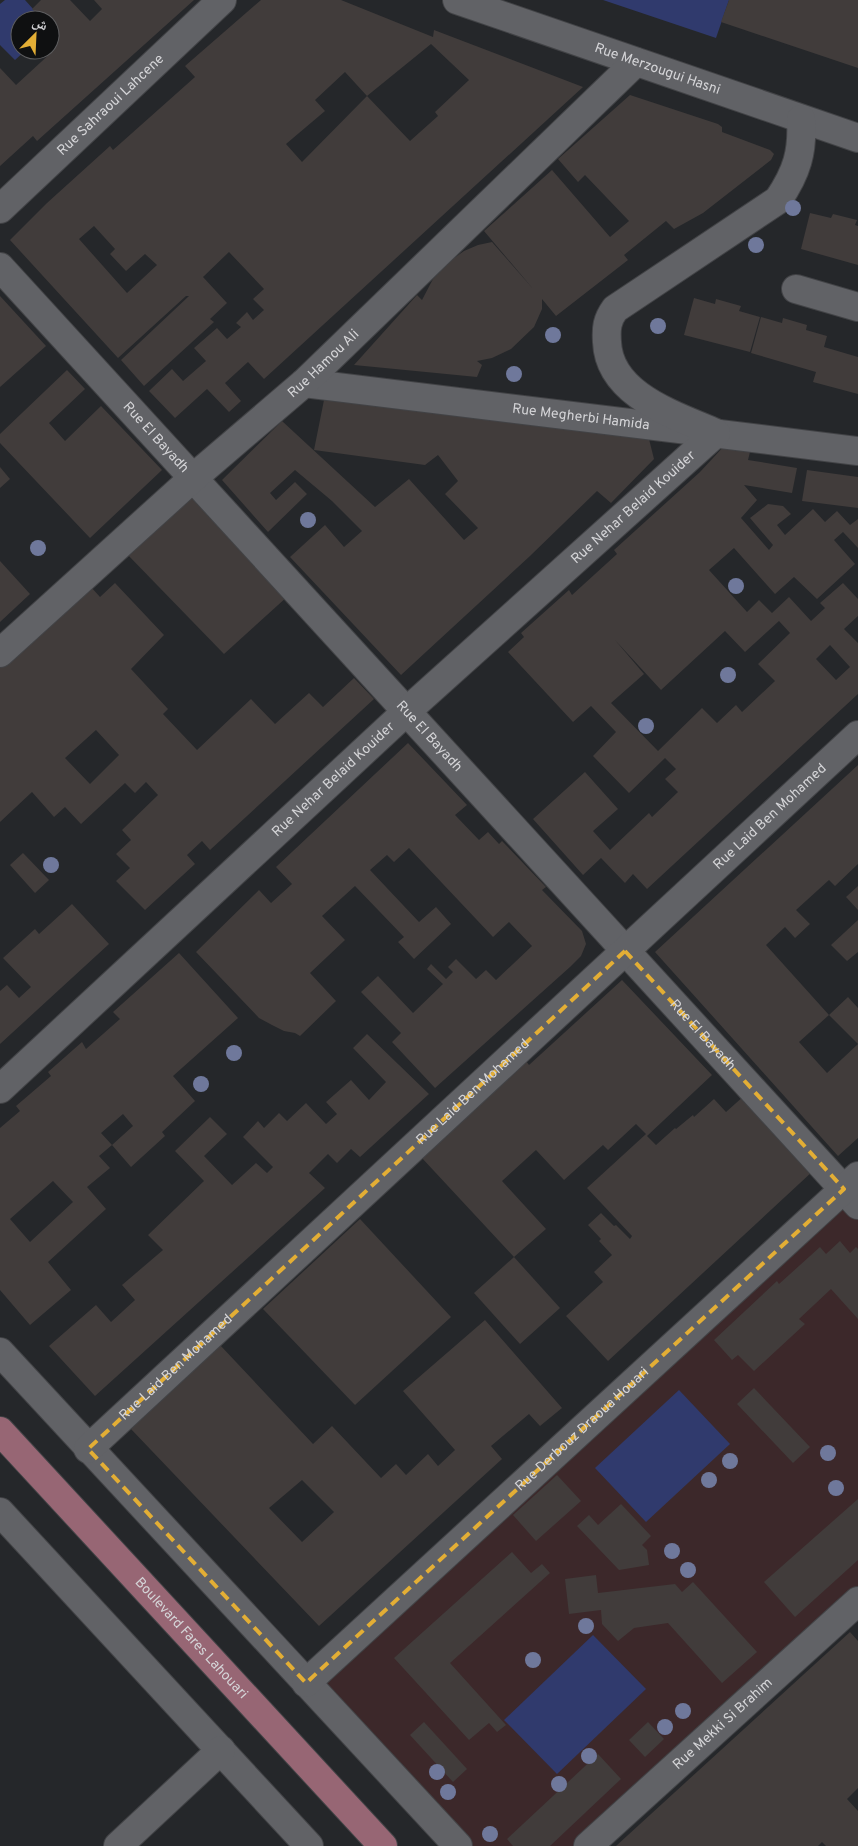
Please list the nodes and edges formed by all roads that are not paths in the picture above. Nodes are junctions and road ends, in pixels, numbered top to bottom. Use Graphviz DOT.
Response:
graph roads {
  1 [pos="222,0"];
  2 [pos="457,0"];
  3 [pos="636,62"];
  4 [pos="801,119"];
  5 [pos="858,138"];
  6 [pos="0,209"];
  7 [pos="0,267"];
  8 [pos="796,289"];
  9 [pos="858,307"];
  10 [pos="304,383"];
  11 [pos="716,433"];
  12 [pos="858,451"];
  13 [pos="193,478"];
  14 [pos="0,653"];
  15 [pos="407,711"];
  16 [pos="858,735"];
  17 [pos="626,951"];
  18 [pos="0,1089"];
  19 [pos="853,1190"];
  20 [pos="0,1352"];
  21 [pos="0,1432"];
  22 [pos="88,1449"];
  23 [pos="2,1519"];
  24 [pos="858,1601"];
  25 [pos="306,1683"];
  26 [pos="221,1750"];
  27 [pos="118,1846"];
  28 [pos="309,1846"];
  29 [pos="383,1846"];
  30 [pos="458,1846"];
  31 [pos="588,1846"];
  1 -- 6 [label="street, Rue Sahraoui Lahcene"];
  2 -- 3 [label="street, Rue Merzougui Hasni"];
  3 -- 4 [label="street, Rue Merzougui Hasni"];
  3 -- 10 [label="street, Rue Hamou Ali"];
  4 -- 5 [label="street, Rue Merzougui Hasni"];
  4 -- 11 [label="street"];
  7 -- 13 [label="street, Rue El Bayadh"];
  8 -- 9 [label="street"];
  10 -- 11 [label="street, Rue Megherbi Hamida"];
  10 -- 13 [label="street, Rue Hamou Ali"];
  11 -- 12 [label="street, Rue Megherbi Hamida"];
  11 -- 15 [label="street, Rue Nehar Belaid Kouider"];
  13 -- 14 [label="street, Rue Hamou Ali"];
  13 -- 15 [label="street, Rue El Bayadh"];
  15 -- 17 [label="street, Rue El Bayadh"];
  15 -- 18 [label="street, Rue Nehar Belaid Kouider"];
  16 -- 17 [label="street, Rue Laid Ben Mohamed"];
  17 -- 19 [label="street, Rue El Bayadh"];
  17 -- 22 [label="street, Rue Laid Ben Mohamed"];
  19 -- 25 [label="street, Rue Derbouz Draoua Houari"];
  20 -- 22 [label="street"];
  21 -- 29 [label="main road, Boulevard Fares Lahouari"];
  22 -- 25 [label="street"];
  23 -- 26 [label="street"];
  24 -- 31 [label="street, Rue Mekki Si Brahim"];
  25 -- 30 [label="street"];
  26 -- 27 [label="street"];
  26 -- 28 [label="street"];
}
